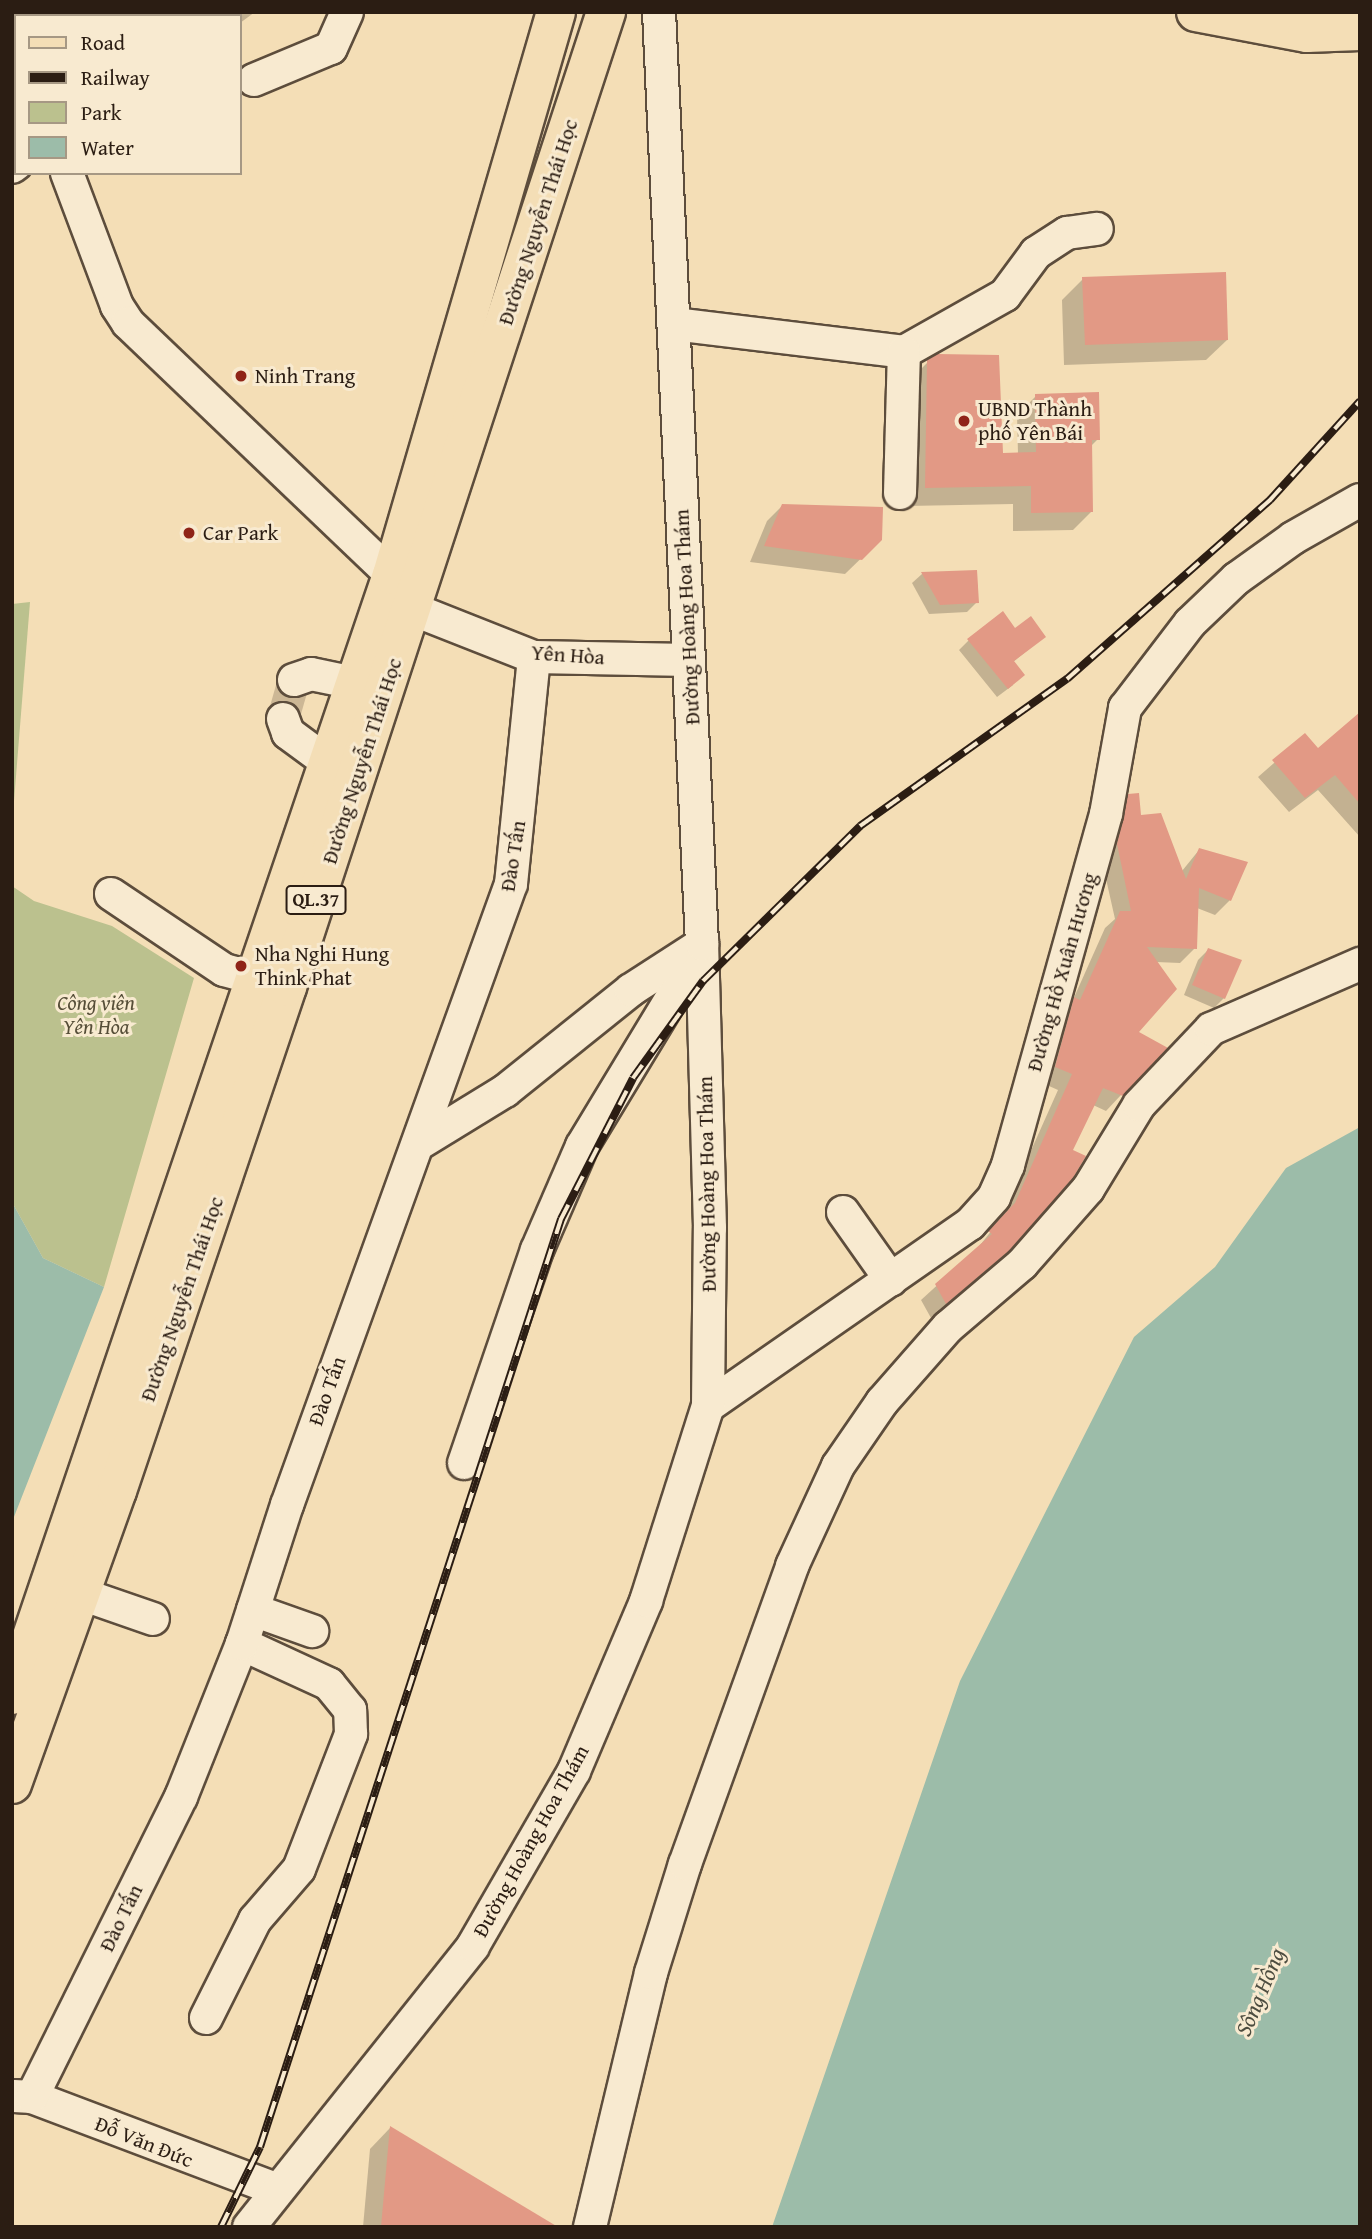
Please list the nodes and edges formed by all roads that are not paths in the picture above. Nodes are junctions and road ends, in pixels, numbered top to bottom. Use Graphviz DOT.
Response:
graph roads {
  1 [pos="347,12"];
  2 [pos="556,12"];
  3 [pos="606,12"];
  4 [pos="659,12"];
  5 [pos="1196,12"];
  6 [pos="1360,31"];
  7 [pos="254,80"];
  8 [pos="68,175"];
  9 [pos="1097,229"];
  10 [pos="674,324"];
  11 [pos="904,352"];
  12 [pos="900,493"];
  13 [pos="1360,500"];
  14 [pos="391,575"];
  15 [pos="412,609"];
  16 [pos="534,657"];
  17 [pos="689,660"];
  18 [pos="294,680"];
  19 [pos="355,683"];
  20 [pos="282,719"];
  21 [pos="330,764"];
  22 [pos="111,894"];
  23 [pos="702,956"];
  24 [pos="1360,964"];
  25 [pos="272,983"];
  26 [pos="420,1143"];
  27 [pos="843,1212"];
  28 [pos="891,1280"];
  29 [pos="708,1406"];
  30 [pos="464,1462"];
  31 [pos="81,1594"];
  32 [pos="253,1610"];
  33 [pos="153,1619"];
  34 [pos="312,1631"];
  35 [pos="242,1644"];
  36 [pos="12,1695"];
  37 [pos="12,1784"];
  38 [pos="206,2018"];
  39 [pos="22,2096"];
  40 [pos="276,2189"];
  41 [pos="249,2227"];
  42 [pos="590,2227"];
  1 -- 7 [label="street"];
  2 -- 14 [label="main road, Đường Nguyễn Thái Học / QL.37"];
  3 -- 15 [label="main road, Đường Nguyễn Thái Học / QL.37"];
  4 -- 10 [label="street, Đường Hoàng Hoa Thám"];
  5 -- 6 [label="main road"];
  8 -- 14 [label="street"];
  9 -- 11 [label="street"];
  10 -- 11 [label="street"];
  10 -- 17 [label="street, Đường Hoàng Hoa Thám"];
  11 -- 12 [label="street"];
  13 -- 28 [label="street, Đường Hồ Xuân Hương"];
  14 -- 19 [label="main road, Đường Nguyễn Thái Học / QL.37"];
  15 -- 16 [label="street, Yên Hòa"];
  15 -- 25 [label="main road, Đường Nguyễn Thái Học / QL.37"];
  16 -- 17 [label="street, Yên Hòa"];
  16 -- 26 [label="street, Đào Tấn"];
  17 -- 23 [label="street, Đường Hoàng Hoa Thám"];
  18 -- 19 [label="street"];
  19 -- 21 [label="main road, Đường Nguyễn Thái Học / QL.37"];
  20 -- 21 [label="street"];
  21 -- 25 [label="main road, Đường Nguyễn Thái Học / QL.37"];
  22 -- 25 [label="street"];
  23 -- 26 [label="street"];
  23 -- 29 [label="street, Đường Hoàng Hoa Thám"];
  23 -- 30 [label="street"];
  24 -- 42 [label="street"];
  25 -- 31 [label="main road, Đường Nguyễn Thái Học / QL.37"];
  25 -- 36 [label="main road, Đường Nguyễn Thái Học / QL.37"];
  26 -- 32 [label="street, Đào Tấn"];
  27 -- 28 [label="street"];
  28 -- 29 [label="street, Đường Hồ Xuân Hương"];
  29 -- 40 [label="street, Đường Hoàng Hoa Thám"];
  31 -- 33 [label="street"];
  31 -- 37 [label="main road, Đường Nguyễn Thái Học / QL.37"];
  32 -- 34 [label="street"];
  32 -- 35 [label="street, Đào Tấn"];
  35 -- 38 [label="street"];
  35 -- 39 [label="street, Đào Tấn"];
  39 -- 40 [label="street, Đỗ Văn Đức"];
  40 -- 41 [label="street, Đường Hoàng Hoa Thám"];
}
